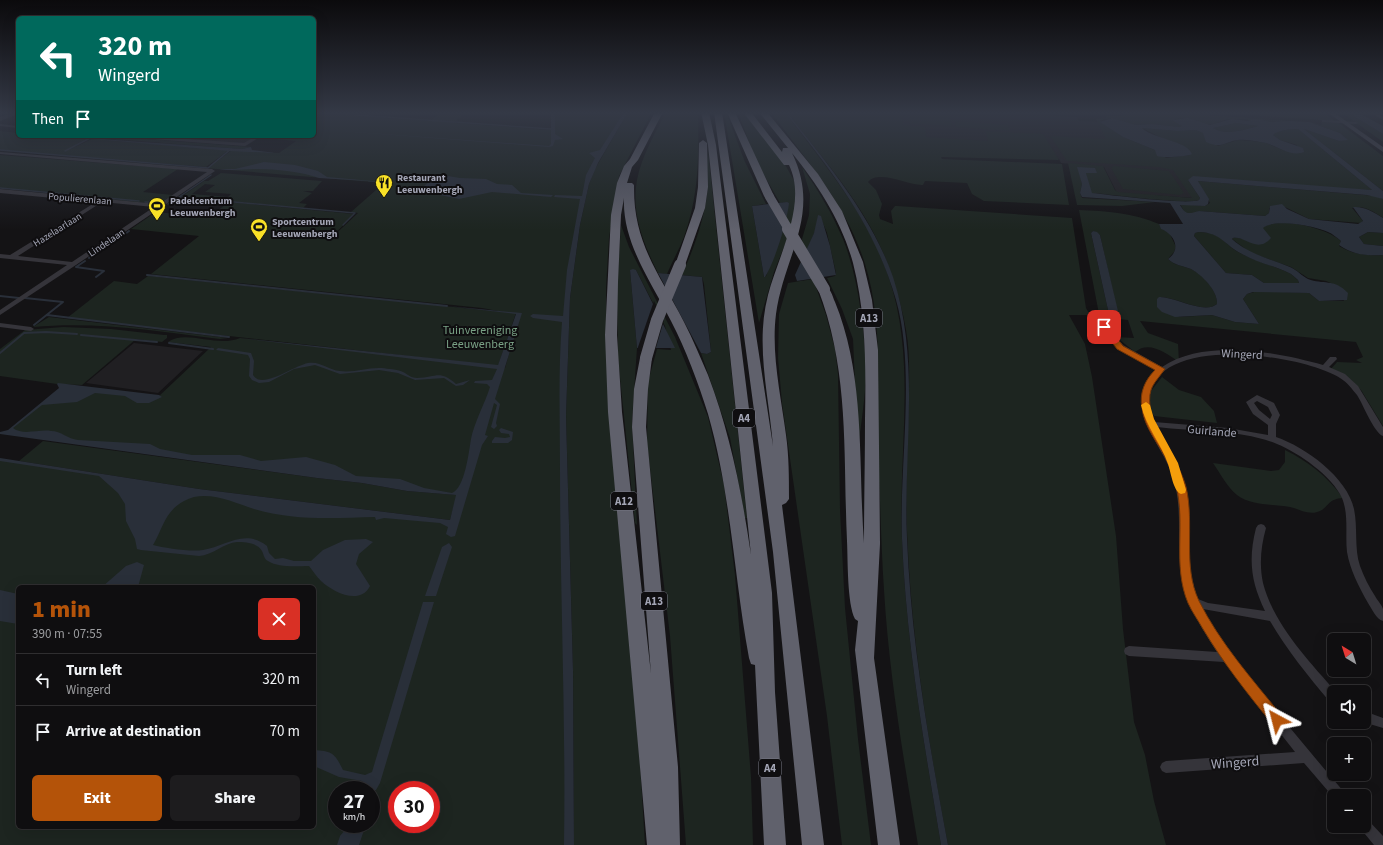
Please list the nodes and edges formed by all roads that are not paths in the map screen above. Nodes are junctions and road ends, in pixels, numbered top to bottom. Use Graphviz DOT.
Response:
graph roads {
  1 [pos="638,151"];
  2 [pos="706,151"];
  3 [pos="713,151"];
  4 [pos="716,151"];
  5 [pos="748,151"];
  6 [pos="779,151"];
  7 [pos="787,151"];
  8 [pos="795,151"];
  9 [pos="0,153"];
  10 [pos="634,160"];
  11 [pos="797,179"];
  12 [pos="0,191"];
  13 [pos="102,200"];
  14 [pos="160,206"];
  15 [pos="0,256"];
  16 [pos="12,257"];
  17 [pos="74,264"];
  18 [pos="0,313"];
  19 [pos="1096,316"];
  20 [pos="0,325"];
  21 [pos="31,328"];
  22 [pos="1333,359"];
  23 [pos="1325,367"];
  24 [pos="1160,369"];
  25 [pos="1152,424"];
  26 [pos="1272,424"];
  27 [pos="1383,433"];
  28 [pos="1272,439"];
  29 [pos="1260,528"];
  30 [pos="781,552"];
  31 [pos="1194,602"];
  32 [pos="1272,616"];
  33 [pos="1383,617"];
  34 [pos="1129,651"];
  35 [pos="1226,657"];
  36 [pos="865,659"];
  37 [pos="1327,690"];
  38 [pos="765,692"];
  39 [pos="1371,719"];
  40 [pos="1382,723"];
  41 [pos="1305,757"];
  42 [pos="1166,767"];
  43 [pos="1334,789"];
  44 [pos="1371,832"];
  45 [pos="658,845"];
  46 [pos="669,845"];
  47 [pos="775,845"];
  48 [pos="813,845"];
  49 [pos="889,845"];
  50 [pos="1382,845"];
  1 -- 10 [label="highway, A12"];
  2 -- 46 [label="highway, A13, bridge"];
  3 -- 38 [label="highway, A4"];
  4 -- 30 [label="highway, A4"];
  5 -- 36 [label="highway, A13, bridge"];
  6 -- 11 [label="highway, A4"];
  7 -- 11 [label="highway, A4"];
  8 -- 36 [label="highway, A13"];
  9 -- 14 [label="street, Lindelaan"];
  10 -- 38 [label="highway, A12"];
  10 -- 45 [label="highway, A12"];
  11 -- 30 [label="highway, A4"];
  12 -- 13 [label="street, Populierenlaan"];
  13 -- 14 [label="street, Populierenlaan"];
  13 -- 16 [label="street, Hazelaarlaan"];
  14 -- 17 [label="street, Lindelaan"];
  15 -- 16 [label="street"];
  16 -- 17 [label="street"];
  17 -- 18 [label="street, Lindelaan"];
  19 -- 24 [label="street"];
  20 -- 21 [label="street"];
  22 -- 23 [label="street"];
  23 -- 24 [label="street, Wingerd"];
  23 -- 27 [label="street, Wingerd"];
  24 -- 25 [label="street, Wingerd"];
  25 -- 28 [label="street, Guirlande"];
  25 -- 31 [label="street, Wingerd"];
  26 -- 28 [label="street"];
  28 -- 33 [label="street, Guirlande"];
  29 -- 32 [label="street"];
  30 -- 48 [label="highway, A4"];
  31 -- 32 [label="street"];
  31 -- 35 [label="street, Wingerd"];
  32 -- 37 [label="street"];
  34 -- 35 [label="street"];
  35 -- 41 [label="street, Wingerd"];
  36 -- 49 [label="highway, A13"];
  38 -- 47 [label="highway, A4"];
  39 -- 40 [label="street"];
  41 -- 42 [label="street, Wingerd"];
  41 -- 43 [label="street, Wingerd"];
  44 -- 50 [label="street"];
}
